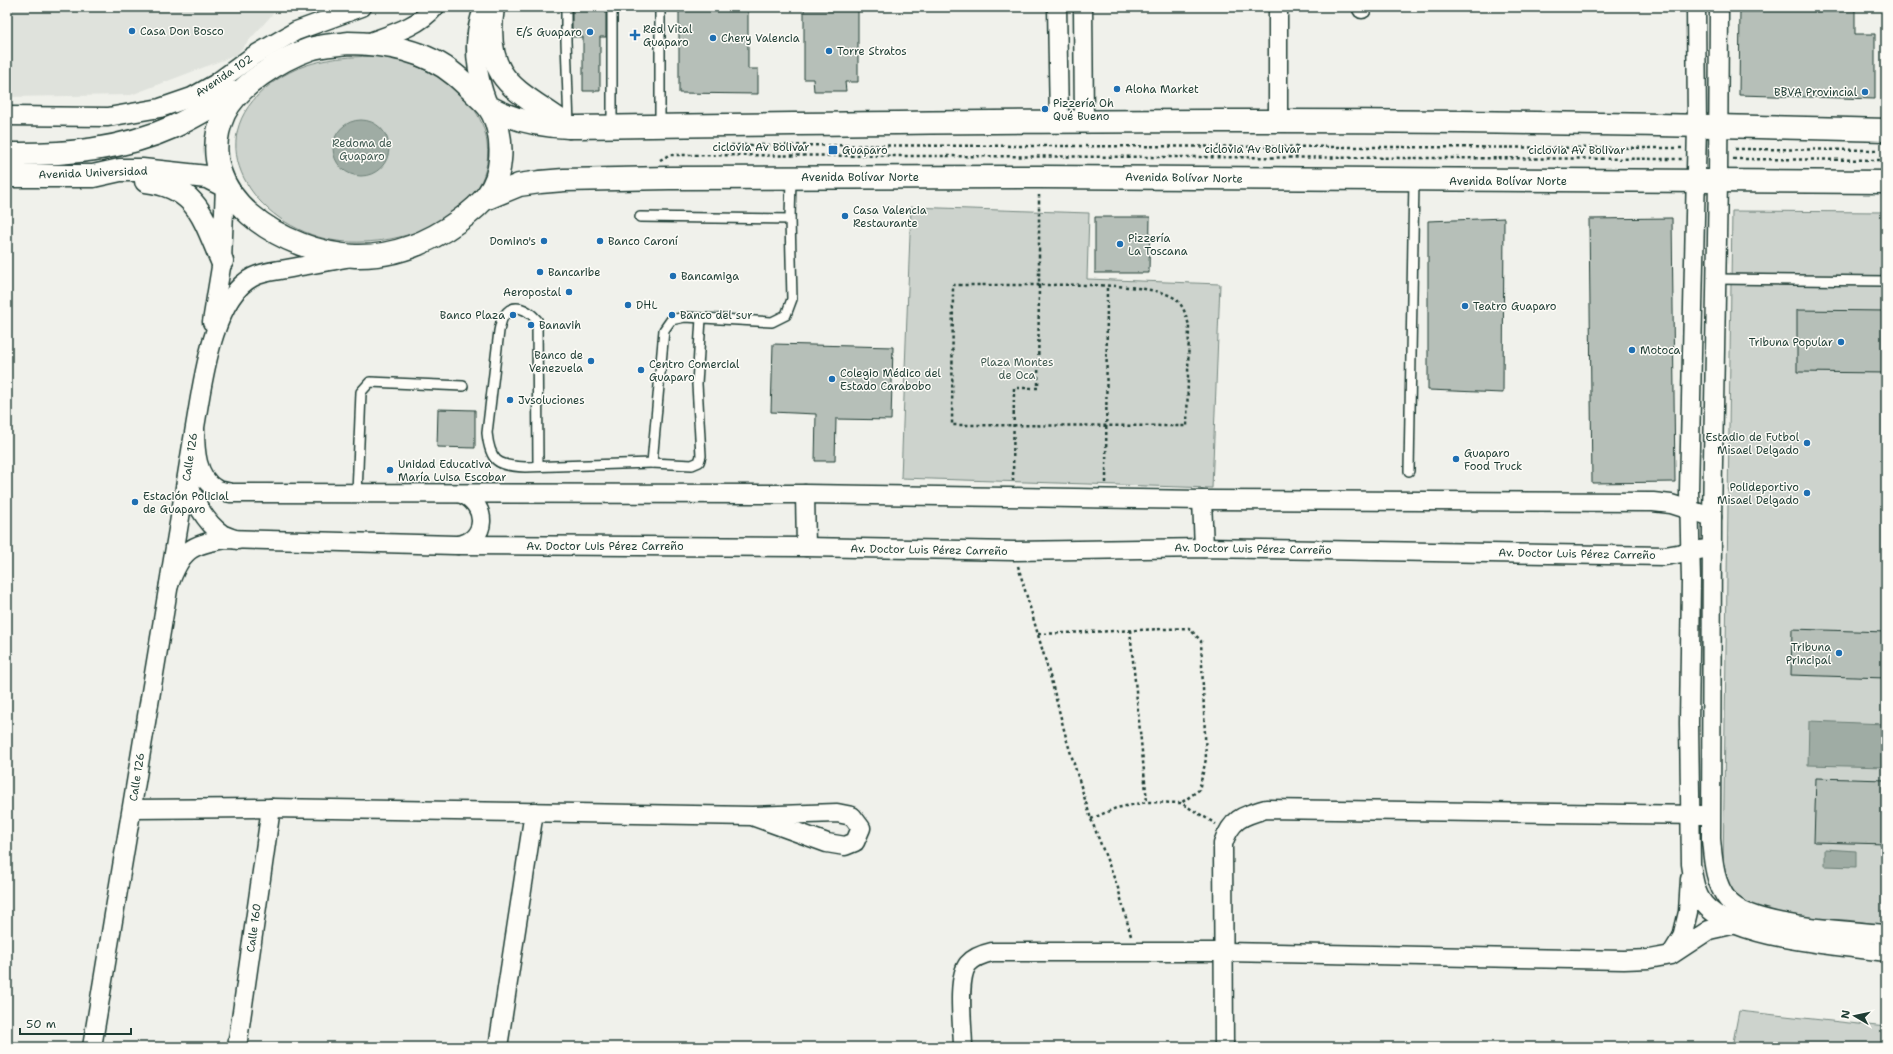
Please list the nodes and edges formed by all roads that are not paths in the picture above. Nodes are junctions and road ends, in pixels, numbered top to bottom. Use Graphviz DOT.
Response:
graph roads {
  1 [pos="362,7"];
  2 [pos="435,7"];
  3 [pos="484,7"];
  4 [pos="493,7"];
  5 [pos="566,7"];
  6 [pos="612,7"];
  7 [pos="660,7"];
  8 [pos="1057,7"];
  9 [pos="1083,7"];
  10 [pos="1278,7"];
  11 [pos="1696,7"];
  12 [pos="1719,7"];
  13 [pos="367,43"];
  14 [pos="250,85"];
  15 [pos="489,108"];
  16 [pos="7,116"];
  17 [pos="1278,120"];
  18 [pos="1059,121"];
  19 [pos="1084,122"];
  20 [pos="1697,125"];
  21 [pos="612,126"];
  22 [pos="660,126"];
  23 [pos="1718,126"];
  24 [pos="569,127"];
  25 [pos="1886,130"];
  26 [pos="7,154"];
  27 [pos="7,176"];
  28 [pos="93,176"];
  29 [pos="791,177"];
  30 [pos="1414,180"];
  31 [pos="1696,181"];
  32 [pos="1718,182"];
  33 [pos="1886,182"];
  34 [pos="226,186"];
  35 [pos="485,199"];
  36 [pos="640,217"];
  37 [pos="790,219"];
  38 [pos="356,256"];
  39 [pos="222,261"];
  40 [pos="1716,278"];
  41 [pos="1886,281"];
  42 [pos="701,318"];
  43 [pos="205,367"];
  44 [pos="463,386"];
  45 [pos="195,430"];
  46 [pos="652,463"];
  47 [pos="538,466"];
  48 [pos="189,470"];
  49 [pos="1410,471"];
  50 [pos="357,494"];
  51 [pos="462,494"];
  52 [pos="805,494"];
  53 [pos="1202,500"];
  54 [pos="1691,509"];
  55 [pos="1712,517"];
  56 [pos="237,540"];
  57 [pos="455,545"];
  58 [pos="806,547"];
  59 [pos="1204,548"];
  60 [pos="1711,548"];
  61 [pos="1690,553"];
  62 [pos="169,586"];
  63 [pos="270,808"];
  64 [pos="132,809"];
  65 [pos="534,812"];
  66 [pos="1691,814"];
  67 [pos="1711,815"];
  68 [pos="752,816"];
  69 [pos="1691,864"];
  70 [pos="1758,918"];
  71 [pos="1734,924"];
  72 [pos="1886,934"];
  73 [pos="1225,952"];
  74 [pos="1886,952"];
  75 [pos="1671,955"];
  76 [pos="92,1047"];
  77 [pos="237,1047"];
  78 [pos="498,1047"];
  79 [pos="963,1047"];
  80 [pos="1224,1047"];
  1 -- 16 [label="street, Avenida 102"];
  2 -- 13 [label="street"];
  3 -- 15 [label="street"];
  4 -- 24 [label="main road"];
  5 -- 24 [label="lane"];
  6 -- 21 [label="lane"];
  7 -- 22 [label="lane"];
  8 -- 18 [label="street"];
  9 -- 19 [label="street"];
  10 -- 17 [label="street"];
  11 -- 20 [label="street"];
  12 -- 23 [label="street"];
  13 -- 14 [label="main road"];
  13 -- 15 [label="main road"];
  14 -- 26 [label="main road, Avenida Universidad"];
  14 -- 34 [label="main road"];
  15 -- 24 [label="main road"];
  15 -- 35 [label="main road"];
  17 -- 19 [label="main road"];
  17 -- 20 [label="main road"];
  18 -- 19 [label="main road"];
  18 -- 22 [label="main road"];
  20 -- 23 [label="main road"];
  20 -- 31 [label="street"];
  21 -- 22 [label="main road"];
  21 -- 24 [label="main road"];
  23 -- 25 [label="main road"];
  23 -- 32 [label="street"];
  27 -- 28 [label="main road, Avenida Universidad"];
  28 -- 34 [label="main road, Avenida Universidad"];
  28 -- 39 [label="main road"];
  29 -- 30 [label="main road, Avenida Bolívar Norte"];
  29 -- 35 [label="main road, Avenida Bolívar Norte"];
  29 -- 37 [label="lane"];
  30 -- 31 [label="main road, Avenida Bolívar Norte"];
  30 -- 49 [label="lane"];
  31 -- 32 [label="main road, Avenida Bolívar Norte"];
  31 -- 54 [label="street"];
  32 -- 33 [label="main road, Avenida Bolívar Norte"];
  32 -- 40 [label="street"];
  34 -- 38 [label="main road"];
  34 -- 39 [label="street"];
  35 -- 38 [label="main road"];
  36 -- 37 [label="lane"];
  37 -- 42 [label="lane"];
  38 -- 43 [label="street, Calle 126"];
  39 -- 43 [label="street"];
  40 -- 41 [label="lane"];
  40 -- 55 [label="street"];
  42 -- 46 [label="lane"];
  42 -- 46 [label="lane"];
  43 -- 45 [label="street, Calle 126"];
  44 -- 50 [label="lane"];
  45 -- 48 [label="street, Calle 126"];
  45 -- 50 [label="street"];
  46 -- 47 [label="lane"];
  47 -- 47 [label="lane"];
  48 -- 56 [label="street"];
  48 -- 62 [label="street, Calle 126"];
  50 -- 51 [label="street"];
  51 -- 52 [label="street"];
  51 -- 57 [label="street"];
  52 -- 53 [label="street"];
  52 -- 58 [label="street"];
  53 -- 54 [label="street"];
  53 -- 59 [label="street"];
  54 -- 55 [label="street"];
  54 -- 61 [label="street"];
  55 -- 60 [label="street"];
  56 -- 57 [label="street, Av. Doctor Luis Pérez Carreño"];
  56 -- 62 [label="street, Av. Doctor Luis Pérez Carreño"];
  57 -- 58 [label="street, Av. Doctor Luis Pérez Carreño"];
  58 -- 59 [label="street, Av. Doctor Luis Pérez Carreño"];
  59 -- 61 [label="street, Av. Doctor Luis Pérez Carreño"];
  60 -- 61 [label="street, Av. Doctor Luis Pérez Carreño"];
  60 -- 67 [label="street"];
  61 -- 66 [label="street"];
  62 -- 64 [label="street, Calle 126"];
  63 -- 64 [label="street"];
  63 -- 65 [label="street"];
  63 -- 77 [label="street, Calle 160"];
  64 -- 76 [label="street, Calle 126"];
  65 -- 68 [label="street"];
  65 -- 78 [label="street"];
  66 -- 67 [label="street"];
  66 -- 69 [label="street"];
  66 -- 73 [label="street"];
  67 -- 70 [label="street"];
  68 -- 68 [label="street"];
  69 -- 71 [label="street"];
  69 -- 75 [label="street"];
  70 -- 71 [label="street"];
  70 -- 72 [label="street"];
  71 -- 74 [label="street"];
  71 -- 75 [label="street"];
  73 -- 75 [label="street"];
  73 -- 79 [label="street"];
  73 -- 80 [label="street"];
}
